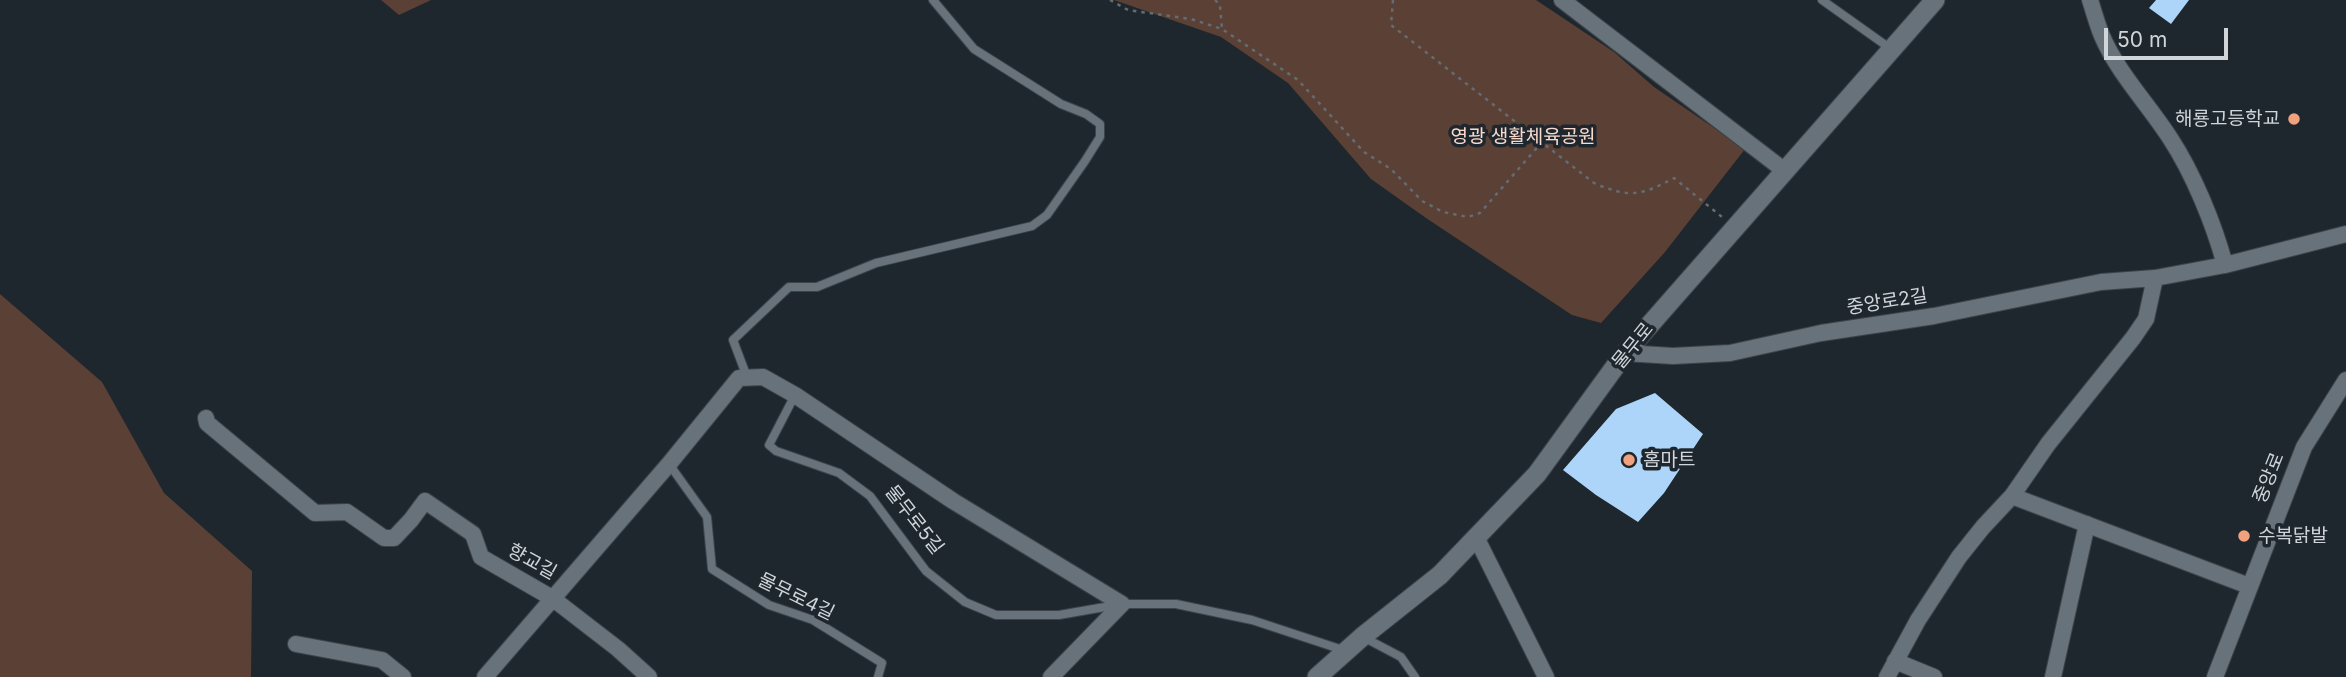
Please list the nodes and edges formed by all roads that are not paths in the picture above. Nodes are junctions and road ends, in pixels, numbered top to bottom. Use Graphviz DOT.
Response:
graph roads {
  1 [pos="933,0"];
  2 [pos="1562,0"];
  3 [pos="1822,0"];
  4 [pos="1935,0"];
  5 [pos="2090,0"];
  6 [pos="1892,50"];
  7 [pos="1785,171"];
  8 [pos="2346,234"];
  9 [pos="2225,265"];
  10 [pos="2155,278"];
  11 [pos="1625,353"];
  12 [pos="747,377"];
  13 [pos="2346,380"];
  14 [pos="795,396"];
  15 [pos="206,418"];
  16 [pos="669,464"];
  17 [pos="2012,496"];
  18 [pos="2087,524"];
  19 [pos="1476,537"];
  20 [pos="2249,586"];
  21 [pos="552,598"];
  22 [pos="1122,604"];
  23 [pos="1362,637"];
  24 [pos="296,644"];
  25 [pos="1346,651"];
  26 [pos="1895,661"];
  27 [pos="403,677"];
  28 [pos="485,677"];
  29 [pos="649,677"];
  30 [pos="878,677"];
  31 [pos="1051,677"];
  32 [pos="1317,677"];
  33 [pos="1415,677"];
  34 [pos="1546,677"];
  35 [pos="1887,677"];
  36 [pos="1934,677"];
  37 [pos="2053,677"];
  38 [pos="2215,677"];
  1 -- 12 [label="lane"];
  2 -- 7 [label="street"];
  3 -- 6 [label="lane"];
  4 -- 6 [label="main road, 물무로"];
  5 -- 9 [label="street"];
  6 -- 7 [label="main road, 물무로"];
  7 -- 11 [label="main road, 물무로"];
  8 -- 9 [label="street, 중앙로2길"];
  9 -- 10 [label="street, 중앙로2길"];
  10 -- 11 [label="street, 중앙로2길"];
  10 -- 17 [label="street"];
  11 -- 19 [label="main road, 물무로"];
  12 -- 14 [label="street, 물무로5길"];
  12 -- 16 [label="street"];
  13 -- 20 [label="street, 중앙로"];
  14 -- 22 [label="street, 물무로5길"];
  14 -- 22 [label="lane, 물무로5길"];
  15 -- 21 [label="street, 향교길"];
  16 -- 21 [label="street"];
  16 -- 30 [label="lane, 물무로4길"];
  17 -- 18 [label="street"];
  17 -- 26 [label="street"];
  18 -- 20 [label="street"];
  18 -- 37 [label="street"];
  19 -- 23 [label="main road, 물무로"];
  19 -- 34 [label="street"];
  20 -- 38 [label="street, 중앙로"];
  21 -- 28 [label="street"];
  21 -- 29 [label="street, 향교길"];
  22 -- 25 [label="lane, 물무로5길"];
  22 -- 31 [label="street"];
  23 -- 25 [label="main road, 물무로"];
  23 -- 33 [label="lane"];
  24 -- 27 [label="street"];
  25 -- 32 [label="main road, 물무로"];
  26 -- 35 [label="street"];
  26 -- 36 [label="street"];
}
